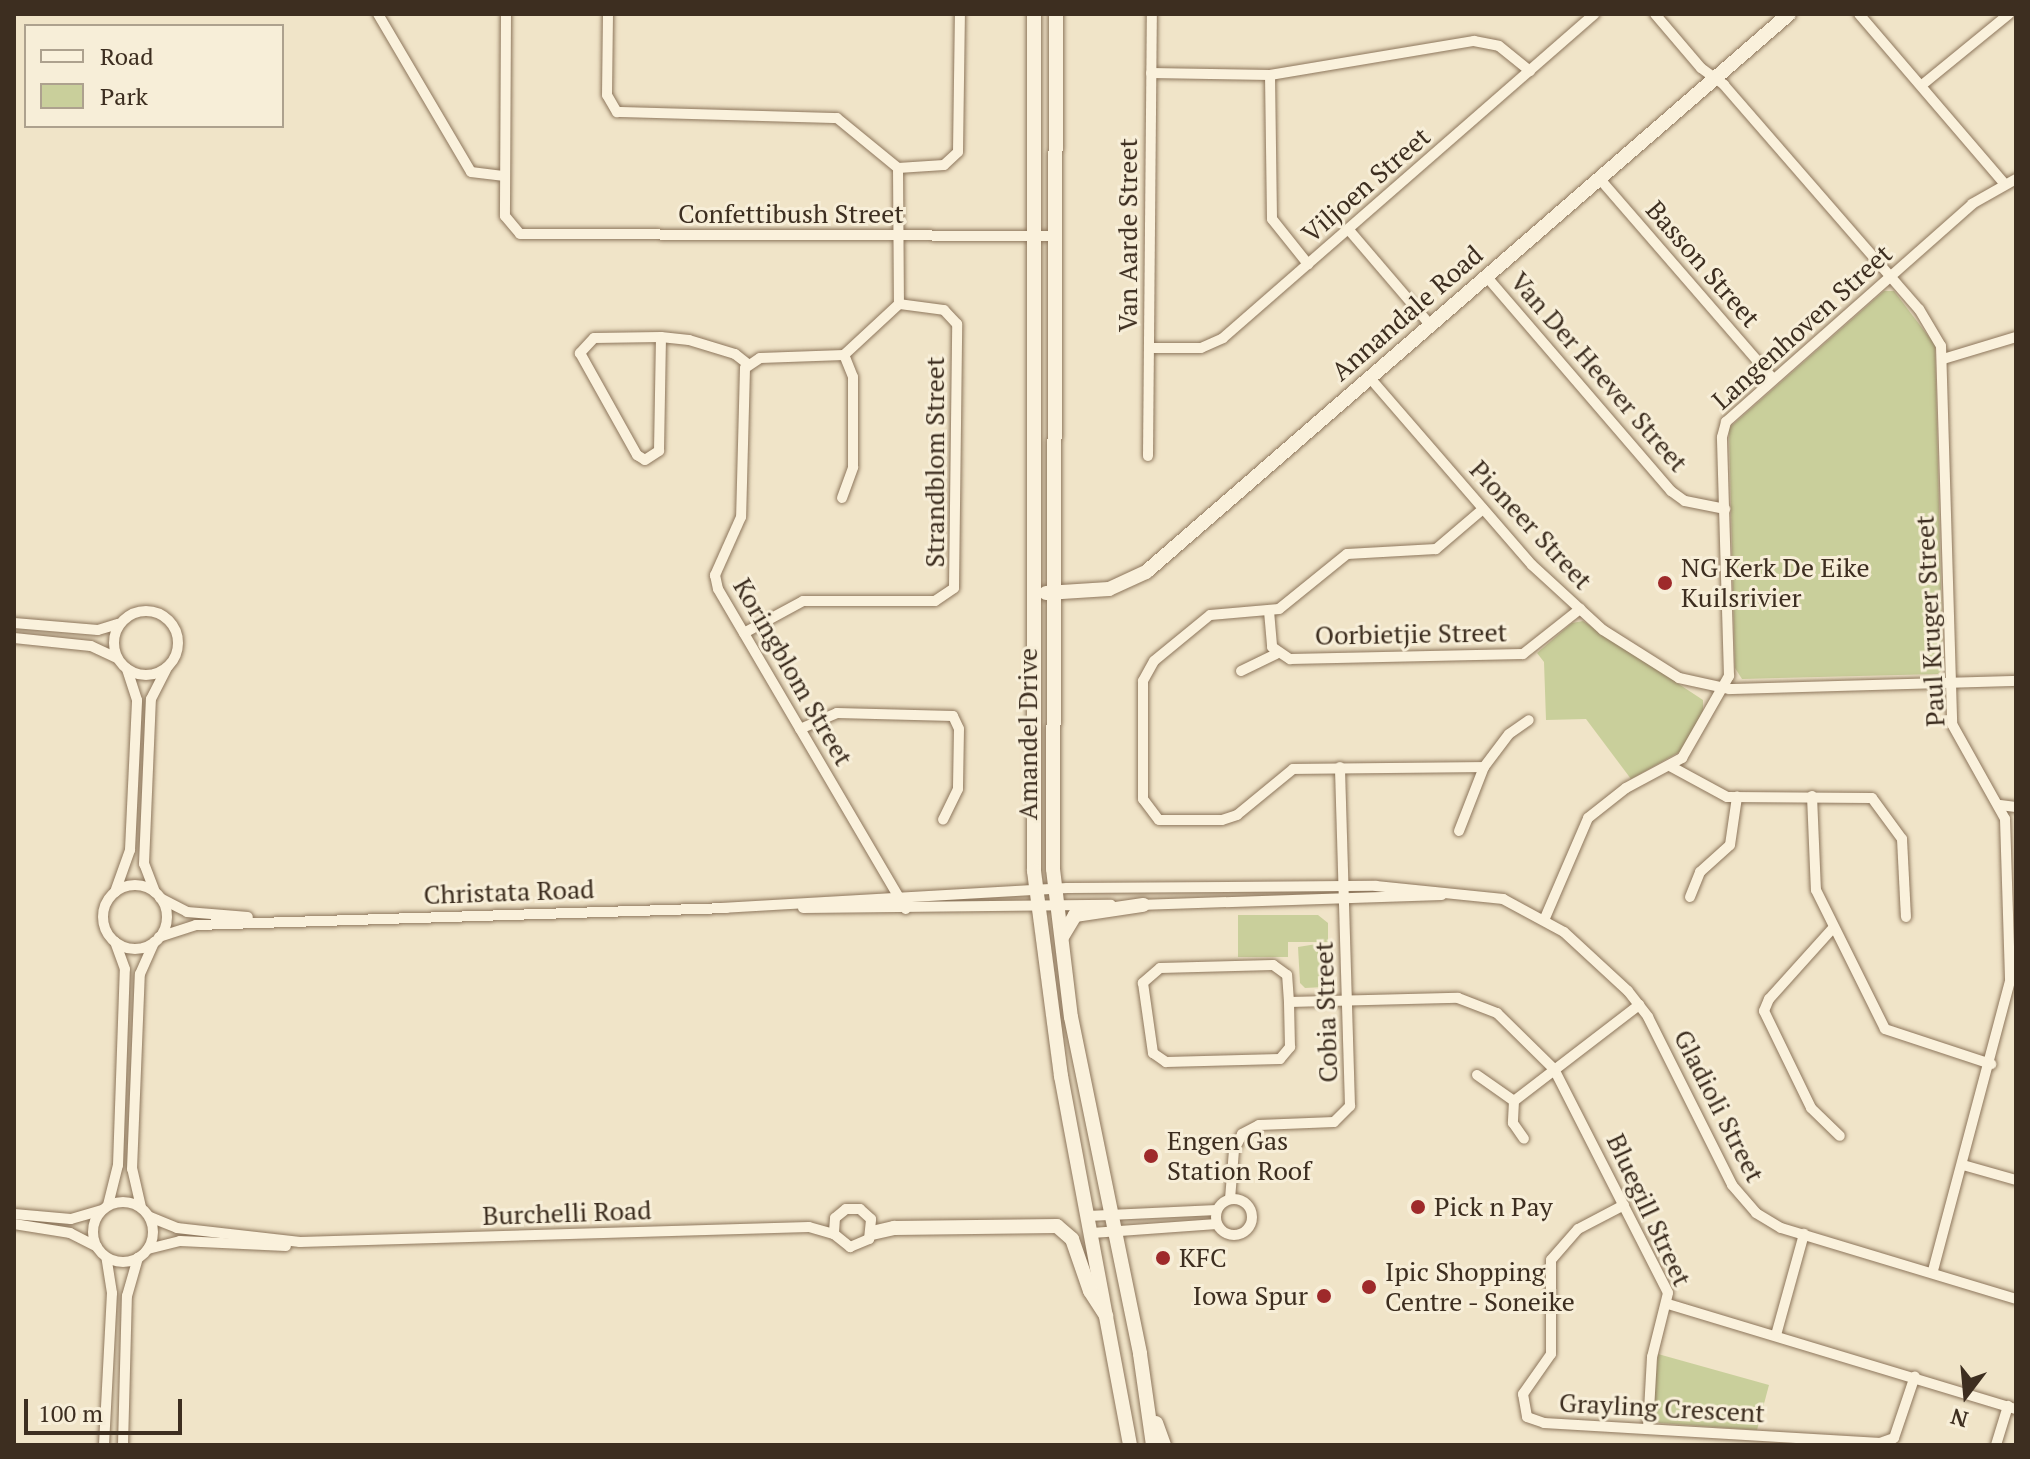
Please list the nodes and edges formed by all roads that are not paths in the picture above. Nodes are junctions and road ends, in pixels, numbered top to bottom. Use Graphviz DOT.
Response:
graph roads {
  1 [pos="378,14"];
  2 [pos="506,14"];
  3 [pos="608,14"];
  4 [pos="960,14"];
  5 [pos="1034,14"];
  6 [pos="1056,14"];
  7 [pos="1152,14"];
  8 [pos="1595,14"];
  9 [pos="1655,14"];
  10 [pos="1859,14"];
  11 [pos="2009,14"];
  12 [pos="1783,16"];
  13 [pos="1530,71"];
  14 [pos="1151,73"];
  15 [pos="1270,75"];
  16 [pos="1714,78"];
  17 [pos="1922,85"];
  18 [pos="898,168"];
  19 [pos="505,176"];
  20 [pos="1599,178"];
  21 [pos="2016,179"];
  22 [pos="2003,182"];
  23 [pos="1349,230"];
  24 [pos="1033,236"];
  25 [pos="1054,236"];
  26 [pos="900,237"];
  27 [pos="1308,264"];
  28 [pos="1486,276"];
  29 [pos="1889,276"];
  30 [pos="899,304"];
  31 [pos="1430,325"];
  32 [pos="661,337"];
  33 [pos="2016,337"];
  34 [pos="1149,348"];
  35 [pos="844,355"];
  36 [pos="1943,359"];
  37 [pos="748,364"];
  38 [pos="1370,378"];
  39 [pos="1773,379"];
  40 [pos="1148,456"];
  41 [pos="842,498"];
  42 [pos="1483,509"];
  43 [pos="1725,509"];
  44 [pos="1032,593"];
  45 [pos="1053,593"];
  46 [pos="1580,609"];
  47 [pos="1269,611"];
  48 [pos="14,623"];
  49 [pos="120,623"];
  50 [pos="744,633"];
  51 [pos="14,638"];
  52 [pos="1276,654"];
  53 [pos="118,659"];
  54 [pos="167,667"];
  55 [pos="127,669"];
  56 [pos="1241,671"];
  57 [pos="2016,681"];
  58 [pos="1951,683"];
  59 [pos="1720,688"];
  60 [pos="1529,720"];
  61 [pos="800,729"];
  62 [pos="1670,766"];
  63 [pos="1340,767"];
  64 [pos="1484,767"];
  65 [pos="1812,796"];
  66 [pos="1737,797"];
  67 [pos="2000,805"];
  68 [pos="2016,807"];
  69 [pos="943,820"];
  70 [pos="1459,831"];
  71 [pos="1343,887"];
  72 [pos="115,892"];
  73 [pos="1464,894"];
  74 [pos="158,895"];
  75 [pos="897,896"];
  76 [pos="1056,897"];
  77 [pos="1690,897"];
  78 [pos="1037,898"];
  79 [pos="1344,899"];
  80 [pos="1143,905"];
  81 [pos="721,908"];
  82 [pos="906,909"];
  83 [pos="1906,917"];
  84 [pos="1545,918"];
  85 [pos="298,921"];
  86 [pos="1833,928"];
  87 [pos="157,940"];
  88 [pos="1060,941"];
  89 [pos="115,942"];
  90 [pos="1349,1001"];
  91 [pos="1289,1002"];
  92 [pos="1639,1005"];
  93 [pos="1991,1064"];
  94 [pos="1554,1069"];
  95 [pos="1477,1075"];
  96 [pos="1514,1101"];
  97 [pos="1840,1136"];
  98 [pos="1524,1139"];
  99 [pos="1963,1165"];
  100 [pos="2016,1180"];
  101 [pos="1235,1199"];
  102 [pos="1624,1205"];
  103 [pos="105,1207"];
  104 [pos="141,1207"];
  105 [pos="1217,1210"];
  106 [pos="1110,1213"];
  107 [pos="14,1214"];
  108 [pos="1088,1216"];
  109 [pos="150,1217"];
  110 [pos="835,1218"];
  111 [pos="14,1224"];
  112 [pos="1217,1224"];
  113 [pos="809,1227"];
  114 [pos="1112,1230"];
  115 [pos="872,1233"];
  116 [pos="1092,1233"];
  117 [pos="834,1234"];
  118 [pos="1804,1234"];
  119 [pos="300,1242"];
  120 [pos="97,1247"];
  121 [pos="148,1249"];
  122 [pos="106,1257"];
  123 [pos="138,1258"];
  124 [pos="1933,1271"];
  125 [pos="2016,1299"];
  126 [pos="1668,1304"];
  127 [pos="1108,1320"];
  128 [pos="1776,1335"];
  129 [pos="1915,1376"];
  130 [pos="2012,1408"];
  131 [pos="1150,1412"];
  132 [pos="1648,1429"];
  133 [pos="104,1445"];
  134 [pos="123,1445"];
  135 [pos="1130,1445"];
  136 [pos="1153,1445"];
  137 [pos="1164,1445"];
  138 [pos="1996,1445"];
  1 -- 19 [label="street"];
  2 -- 19 [label="street"];
  3 -- 18 [label="street"];
  4 -- 18 [label="street"];
  5 -- 24 [label="street, Amandel Drive"];
  6 -- 25 [label="street, Amandel Drive"];
  7 -- 14 [label="street, Van Aarde Street"];
  8 -- 13 [label="street, Viljoen Street"];
  9 -- 16 [label="street, Paul Kruger Street"];
  10 -- 17 [label="street"];
  11 -- 17 [label="street"];
  12 -- 16 [label="street, Annandale Road"];
  13 -- 15 [label="street"];
  13 -- 23 [label="street, Viljoen Street"];
  14 -- 15 [label="street"];
  14 -- 34 [label="street, Van Aarde Street"];
  15 -- 27 [label="street"];
  16 -- 20 [label="street, Annandale Road"];
  16 -- 29 [label="street, Paul Kruger Street"];
  17 -- 22 [label="street"];
  18 -- 26 [label="street"];
  19 -- 26 [label="street, Confettibush Street"];
  20 -- 28 [label="street, Annandale Road"];
  20 -- 39 [label="street, Basson Street"];
  21 -- 22 [label="street, Langenhoven Street"];
  22 -- 29 [label="street, Langenhoven Street"];
  23 -- 27 [label="street, Viljoen Street"];
  23 -- 31 [label="street"];
  24 -- 25 [label="street, Confettibush Street"];
  24 -- 26 [label="street, Confettibush Street"];
  24 -- 44 [label="street, Amandel Drive"];
  25 -- 45 [label="street, Amandel Drive"];
  26 -- 30 [label="street"];
  27 -- 34 [label="street, Viljoen Street"];
  28 -- 31 [label="street, Annandale Road"];
  28 -- 43 [label="street, Van Der Heever Street"];
  29 -- 36 [label="street, Paul Kruger Street"];
  29 -- 39 [label="street, Langenhoven Street"];
  30 -- 35 [label="street"];
  30 -- 50 [label="street, Strandblom Street"];
  31 -- 38 [label="street, Annandale Road"];
  32 -- 32 [label="street"];
  32 -- 37 [label="street"];
  33 -- 36 [label="street"];
  34 -- 40 [label="street, Van Aarde Street"];
  35 -- 37 [label="street"];
  35 -- 41 [label="street"];
  36 -- 58 [label="street, Paul Kruger Street"];
  37 -- 50 [label="street, Koringblom Street"];
  38 -- 42 [label="street, Pioneer Street"];
  38 -- 45 [label="street, Annandale Road"];
  39 -- 43 [label="street, Langenhoven Street"];
  42 -- 46 [label="street, Pioneer Street"];
  42 -- 47 [label="street"];
  43 -- 59 [label="street, Langenhoven Street"];
  44 -- 45 [label="street, Annandale Road"];
  44 -- 78 [label="street, Amandel Drive"];
  45 -- 76 [label="street, Amandel Drive"];
  46 -- 52 [label="street, Oorbietjie Street"];
  46 -- 59 [label="street, Pioneer Street"];
  47 -- 52 [label="street, Oorbietjie Street"];
  47 -- 63 [label="street"];
  48 -- 49 [label="street"];
  49 -- 53 [label="street"];
  49 -- 54 [label="street"];
  50 -- 61 [label="street, Koringblom Street"];
  51 -- 53 [label="street"];
  52 -- 56 [label="street, Oorbietjie Street"];
  53 -- 55 [label="street"];
  54 -- 55 [label="street"];
  54 -- 74 [label="street"];
  55 -- 72 [label="street"];
  57 -- 58 [label="street, Pioneer Street"];
  58 -- 59 [label="street, Pioneer Street"];
  58 -- 67 [label="street, Paul Kruger Street"];
  59 -- 62 [label="street, Langenhoven Street"];
  60 -- 64 [label="street"];
  61 -- 69 [label="street"];
  61 -- 75 [label="street, Koringblom Street"];
  62 -- 66 [label="street"];
  62 -- 84 [label="street, Langenhoven Street"];
  63 -- 64 [label="street"];
  63 -- 71 [label="street, Cobia Street"];
  64 -- 70 [label="street"];
  65 -- 66 [label="street"];
  65 -- 83 [label="street"];
  65 -- 86 [label="street"];
  66 -- 77 [label="street"];
  67 -- 68 [label="street"];
  67 -- 93 [label="street, Paul Kruger Street"];
  71 -- 73 [label="street, Gladioli Street"];
  71 -- 76 [label="street, Gladioli Street"];
  71 -- 79 [label="street, Cobia Street"];
  72 -- 74 [label="street"];
  72 -- 89 [label="street"];
  73 -- 79 [label="street, Gladioli Street"];
  73 -- 84 [label="street, Gladioli Street"];
  74 -- 85 [label="street, Christata Road"];
  74 -- 87 [label="street"];
  75 -- 78 [label="street"];
  75 -- 81 [label="street, Christata Road"];
  75 -- 82 [label="street, Koringblom Street"];
  76 -- 78 [label="street"];
  76 -- 80 [label="street, Gladioli Street"];
  76 -- 88 [label="street, Amandel Drive"];
  78 -- 82 [label="street"];
  78 -- 108 [label="street, Amandel Drive"];
  79 -- 80 [label="street, Gladioli Street"];
  79 -- 90 [label="street, Cobia Street"];
  80 -- 88 [label="street"];
  81 -- 82 [label="street, Christata Road"];
  81 -- 85 [label="street, Christata Road"];
  84 -- 92 [label="street, Gladioli Street"];
  85 -- 87 [label="street, Christata Road"];
  86 -- 93 [label="street"];
  86 -- 97 [label="street"];
  87 -- 89 [label="street"];
  87 -- 104 [label="street"];
  88 -- 106 [label="street, Amandel Drive"];
  89 -- 103 [label="street"];
  90 -- 91 [label="street, Bluegill Street"];
  90 -- 94 [label="street, Bluegill Street"];
  90 -- 101 [label="street, Cobia Street"];
  91 -- 91 [label="street"];
  92 -- 94 [label="street"];
  92 -- 118 [label="street, Gladioli Street"];
  93 -- 99 [label="street, Paul Kruger Street"];
  94 -- 96 [label="street"];
  94 -- 102 [label="street, Bluegill Street"];
  95 -- 96 [label="street"];
  96 -- 98 [label="street"];
  99 -- 100 [label="street"];
  99 -- 124 [label="street, Paul Kruger Street"];
  101 -- 105 [label="street"];
  101 -- 112 [label="street"];
  102 -- 126 [label="street, Bluegill Street"];
  102 -- 132 [label="street, Grayling Crescent"];
  103 -- 104 [label="street"];
  103 -- 107 [label="street"];
  103 -- 120 [label="street"];
  104 -- 109 [label="street"];
  105 -- 106 [label="street"];
  105 -- 112 [label="street"];
  106 -- 108 [label="street"];
  106 -- 114 [label="street, Amandel Drive"];
  108 -- 116 [label="street, Amandel Drive"];
  109 -- 119 [label="street, Burchelli Road"];
  109 -- 121 [label="street"];
  110 -- 113 [label="street"];
  110 -- 115 [label="street"];
  110 -- 117 [label="street"];
  111 -- 120 [label="street"];
  112 -- 114 [label="street"];
  113 -- 117 [label="street, Burchelli Road"];
  113 -- 119 [label="street, Burchelli Road"];
  114 -- 116 [label="street"];
  114 -- 131 [label="street, Amandel Drive"];
  115 -- 117 [label="street, Burchelli Road"];
  115 -- 127 [label="street"];
  116 -- 127 [label="street, Amandel Drive"];
  118 -- 124 [label="street, Gladioli Street"];
  118 -- 128 [label="street"];
  119 -- 121 [label="street, Burchelli Road"];
  120 -- 122 [label="street"];
  121 -- 123 [label="street"];
  122 -- 123 [label="street"];
  122 -- 133 [label="street"];
  123 -- 134 [label="street"];
  124 -- 125 [label="street, Gladioli Street"];
  126 -- 128 [label="street, Bluegill Street"];
  126 -- 132 [label="street"];
  127 -- 135 [label="street, Amandel Drive"];
  128 -- 129 [label="street, Bluegill Street"];
  129 -- 130 [label="street, Bluegill Street"];
  129 -- 132 [label="street, Grayling Crescent"];
  130 -- 138 [label="street, Bluegill Street"];
  131 -- 136 [label="street, Amandel Drive"];
  131 -- 137 [label="street"];
}
